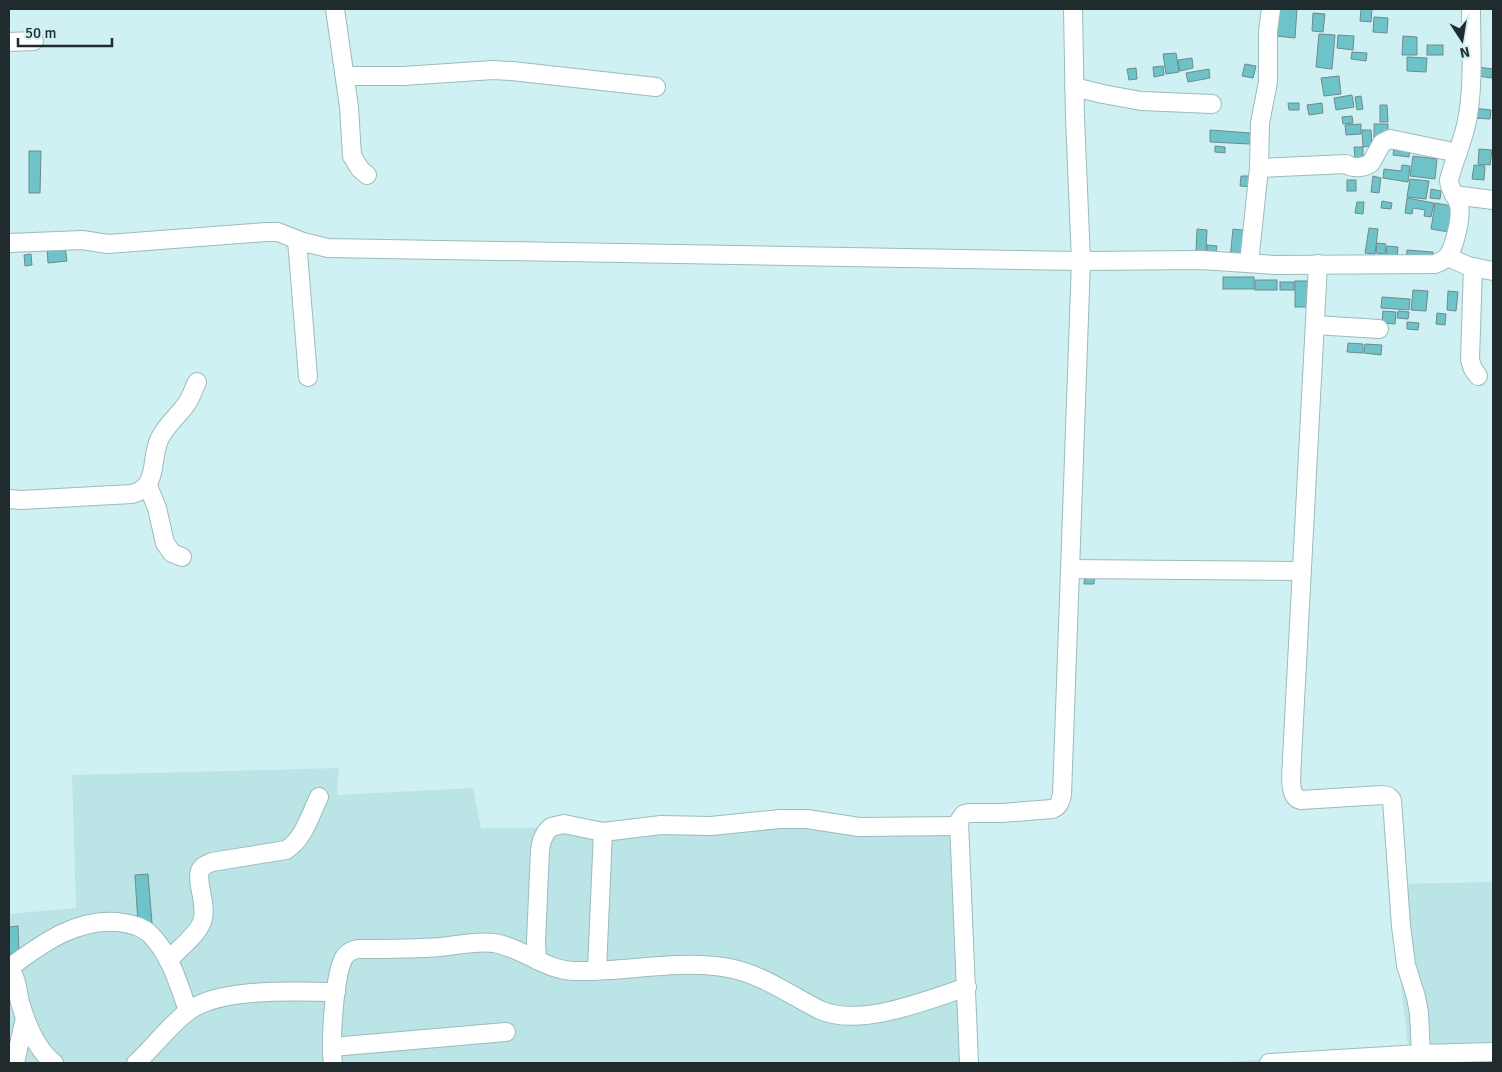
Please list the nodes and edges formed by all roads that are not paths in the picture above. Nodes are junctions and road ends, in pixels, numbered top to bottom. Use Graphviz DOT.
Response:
graph roads {
  1 [pos="335,9"];
  2 [pos="1073,9"];
  3 [pos="1271,9"];
  4 [pos="1471,9"];
  5 [pos="34,41"];
  6 [pos="9,42"];
  7 [pos="345,76"];
  8 [pos="656,87"];
  9 [pos="1074,87"];
  10 [pos="1212,104"];
  11 [pos="1458,153"];
  12 [pos="1259,168"];
  13 [pos="367,175"];
  14 [pos="1454,195"];
  15 [pos="1493,200"];
  16 [pos="297,240"];
  17 [pos="9,243"];
  18 [pos="1448,257"];
  19 [pos="1081,261"];
  20 [pos="1249,263"];
  21 [pos="1318,264"];
  22 [pos="1473,267"];
  23 [pos="1493,271"];
  24 [pos="1314,325"];
  25 [pos="1379,329"];
  26 [pos="1478,376"];
  27 [pos="308,377"];
  28 [pos="197,382"];
  29 [pos="148,486"];
  30 [pos="9,499"];
  31 [pos="182,557"];
  32 [pos="1070,569"];
  33 [pos="1302,571"];
  34 [pos="319,797"];
  35 [pos="959,826"];
  36 [pos="603,832"];
  37 [pos="168,960"];
  38 [pos="537,960"];
  39 [pos="9,968"];
  40 [pos="597,970"];
  41 [pos="967,987"];
  42 [pos="336,992"];
  43 [pos="188,1011"];
  44 [pos="25,1018"];
  45 [pos="506,1032"];
  46 [pos="1493,1052"];
  47 [pos="1421,1054"];
  48 [pos="333,1055"];
  49 [pos="1469,1058"];
  50 [pos="15,1063"];
  51 [pos="54,1063"];
  52 [pos="136,1063"];
  53 [pos="969,1063"];
  54 [pos="1269,1063"];
  1 -- 7 [label="street"];
  2 -- 9 [label="street"];
  3 -- 12 [label="street"];
  4 -- 11 [label="street"];
  5 -- 6 [label="street"];
  7 -- 8 [label="street"];
  7 -- 13 [label="street"];
  9 -- 10 [label="street"];
  9 -- 19 [label="street"];
  11 -- 12 [label="street"];
  11 -- 14 [label="street"];
  12 -- 20 [label="street"];
  14 -- 15 [label="street"];
  14 -- 18 [label="street"];
  16 -- 17 [label="street"];
  16 -- 19 [label="street"];
  16 -- 27 [label="street"];
  18 -- 21 [label="street"];
  18 -- 22 [label="street"];
  19 -- 20 [label="street"];
  19 -- 32 [label="street"];
  20 -- 21 [label="street"];
  21 -- 24 [label="street"];
  22 -- 23 [label="street"];
  22 -- 26 [label="street"];
  24 -- 25 [label="street"];
  24 -- 33 [label="street"];
  28 -- 29 [label="street"];
  29 -- 30 [label="street"];
  29 -- 31 [label="street"];
  32 -- 33 [label="street"];
  32 -- 35 [label="street"];
  33 -- 47 [label="street"];
  34 -- 37 [label="street"];
  35 -- 36 [label="street"];
  35 -- 41 [label="street"];
  36 -- 38 [label="street"];
  36 -- 40 [label="street"];
  37 -- 39 [label="street"];
  37 -- 43 [label="street"];
  38 -- 40 [label="street"];
  38 -- 42 [label="street"];
  39 -- 44 [label="street"];
  40 -- 41 [label="street"];
  41 -- 53 [label="street"];
  42 -- 43 [label="street"];
  42 -- 48 [label="street"];
  43 -- 52 [label="street"];
  44 -- 50 [label="street"];
  44 -- 51 [label="street"];
  45 -- 48 [label="street"];
  46 -- 49 [label="street"];
  47 -- 49 [label="street"];
  47 -- 54 [label="street"];
}
